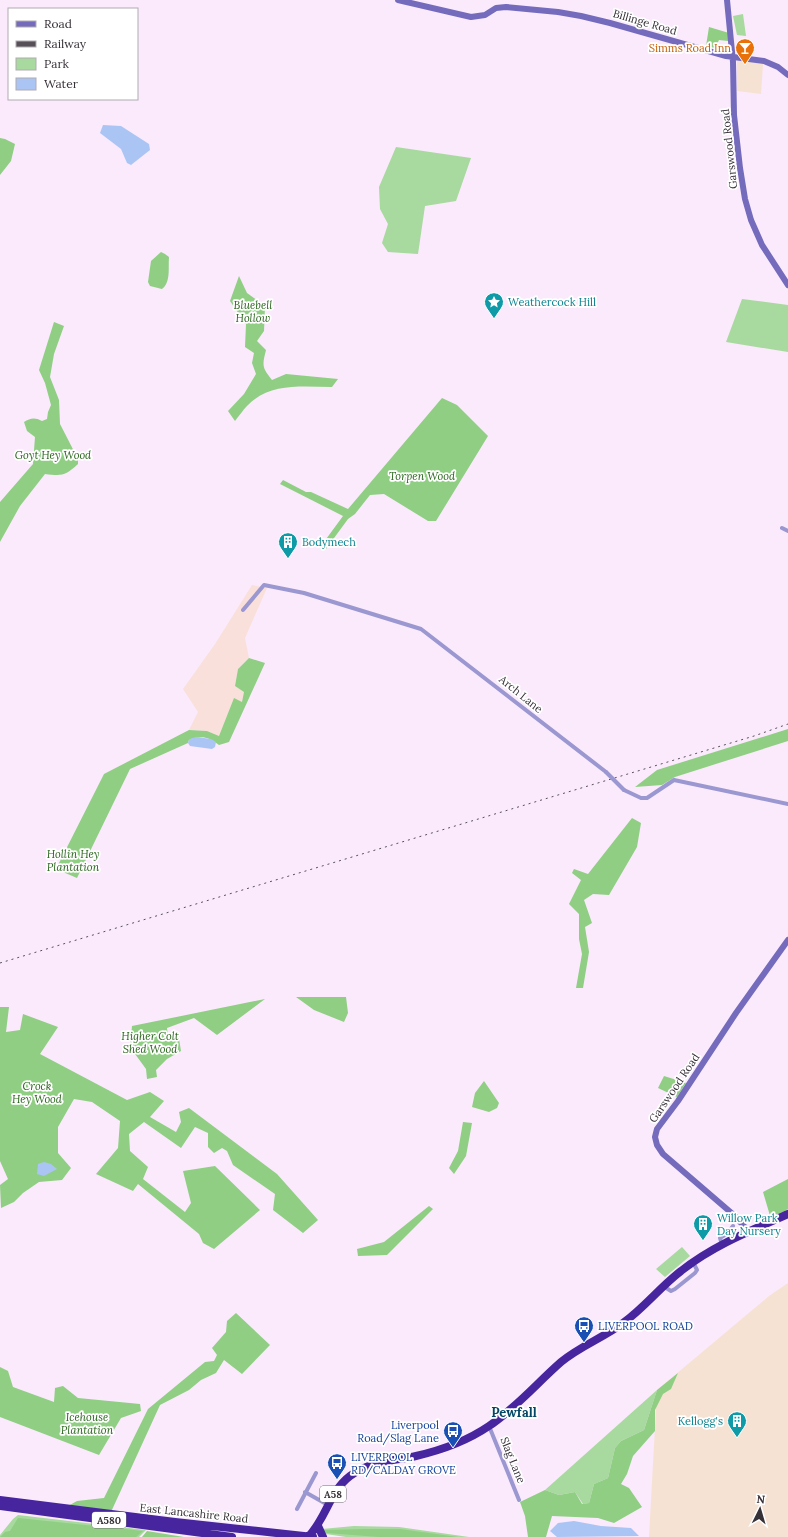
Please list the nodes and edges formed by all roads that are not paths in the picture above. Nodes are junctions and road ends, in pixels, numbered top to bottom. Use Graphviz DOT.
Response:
graph roads {
  1 [pos="398,0"];
  2 [pos="727,0"];
  3 [pos="733,57"];
  4 [pos="788,75"];
  5 [pos="788,285"];
  6 [pos="782,528"];
  7 [pos="788,531"];
  8 [pos="242,610"];
  9 [pos="788,804"];
  10 [pos="788,940"];
  11 [pos="788,1214"];
  12 [pos="731,1227"];
  13 [pos="748,1232"];
  14 [pos="722,1245"];
  15 [pos="489,1426"];
  16 [pos="316,1473"];
  17 [pos="305,1492"];
  18 [pos="0,1500"];
  19 [pos="519,1500"];
  20 [pos="328,1505"];
  21 [pos="0,1506"];
  22 [pos="297,1509"];
  23 [pos="319,1524"];
  24 [pos="235,1529"];
  25 [pos="232,1537"];
  26 [pos="268,1537"];
  27 [pos="307,1537"];
  28 [pos="322,1537"];
  1 -- 3 [label="street, Billinge Road"];
  2 -- 3 [label="street, Garswood Road"];
  3 -- 4 [label="street, Billinge Road"];
  3 -- 5 [label="street, Garswood Road"];
  6 -- 7 [label="street"];
  8 -- 9 [label="street, Arch Lane, bridge"];
  10 -- 13 [label="street, Garswood Road"];
  11 -- 13 [label="highway, A58"];
  12 -- 14 [label="street"];
  13 -- 14 [label="highway, A58"];
  14 -- 15 [label="highway, A58"];
  15 -- 19 [label="street, Slag Lane"];
  15 -- 20 [label="highway, A58"];
  16 -- 17 [label="street"];
  17 -- 20 [label="street"];
  17 -- 22 [label="street"];
  18 -- 24 [label="highway, East Lancashire Road / A580"];
  20 -- 23 [label="highway, A58"];
  21 -- 25 [label="highway, East Lancashire Road / A580"];
  23 -- 27 [label="highway, A58"];
  23 -- 28 [label="highway"];
  24 -- 26 [label="highway"];
  24 -- 27 [label="highway, East Lancashire Road / A580"];
}
